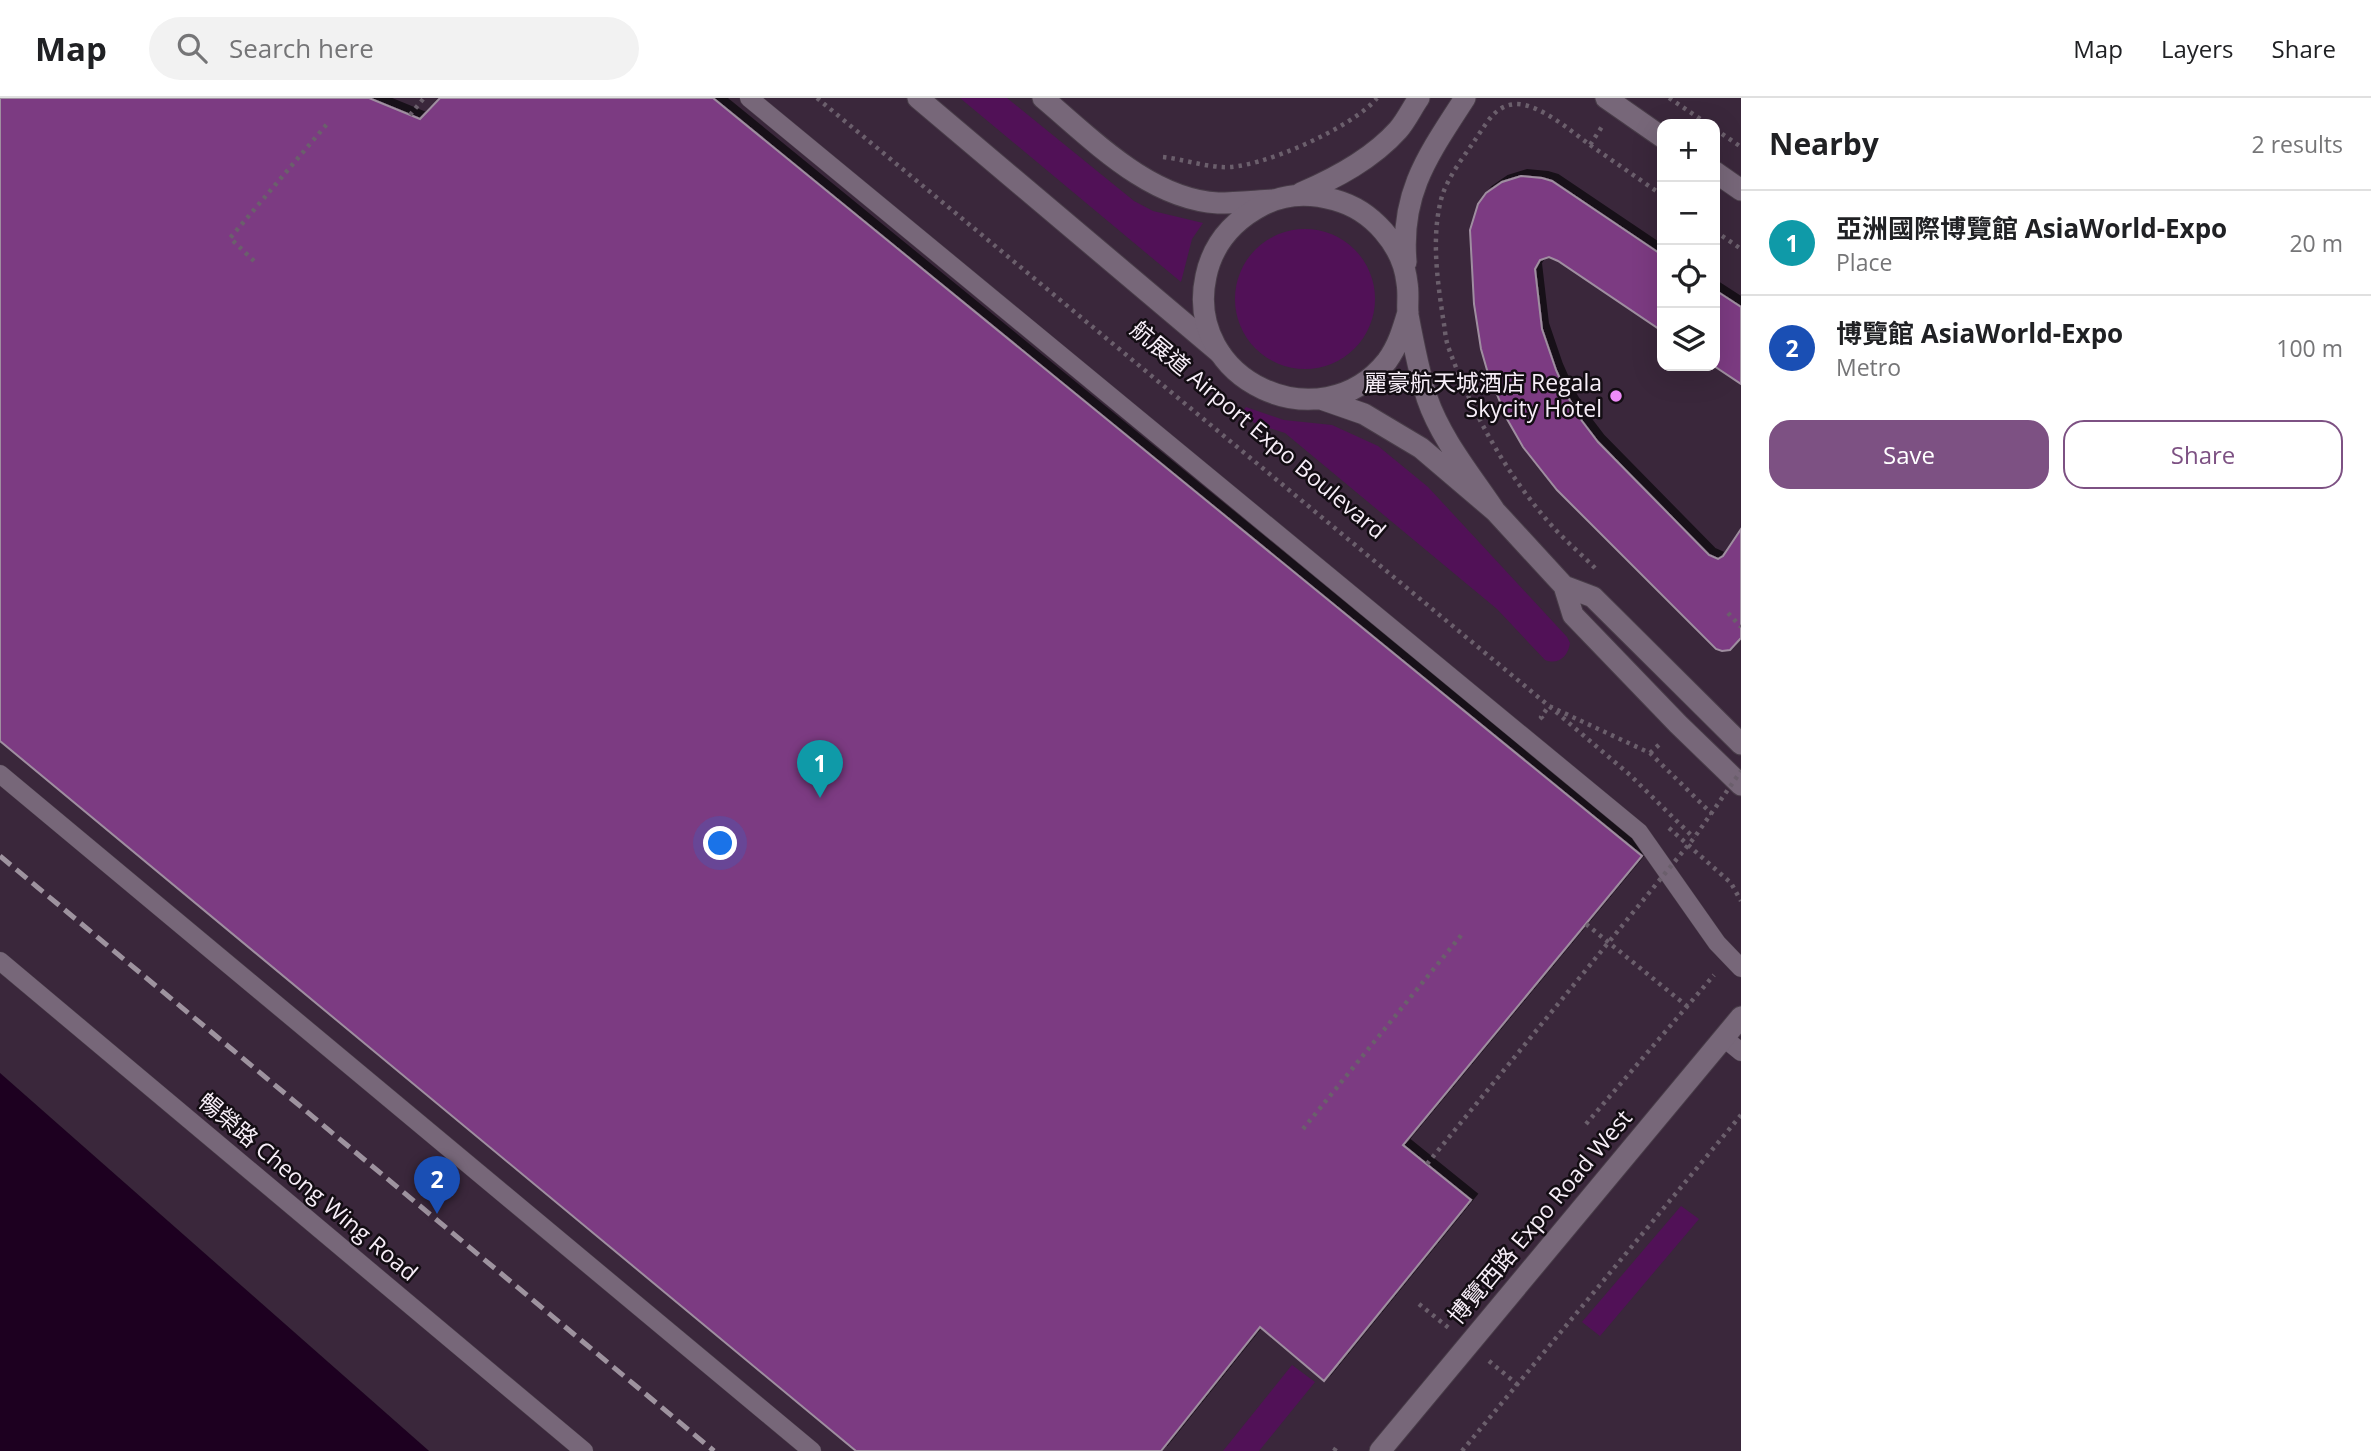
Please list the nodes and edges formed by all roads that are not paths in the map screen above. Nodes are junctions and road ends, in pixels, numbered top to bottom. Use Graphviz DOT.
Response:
graph roads {
  1 [pos="749,98"];
  2 [pos="918,98"];
  3 [pos="1043,98"];
  4 [pos="1419,98"];
  5 [pos="1465,98"];
  6 [pos="1611,102"];
  7 [pos="1657,134"];
  8 [pos="1720,175"];
  9 [pos="1741,190"];
  10 [pos="1296,195"];
  11 [pos="1273,200"];
  12 [pos="1408,282"];
  13 [pos="1408,312"];
  14 [pos="1220,353"];
  15 [pos="1321,399"];
  16 [pos="1495,511"];
  17 [pos="1564,586"];
  18 [pos="1741,744"];
  19 [pos="0,774"];
  20 [pos="1741,785"];
  21 [pos="0,961"];
  22 [pos="1735,962"];
  23 [pos="1741,1017"];
  24 [pos="1724,1038"];
  25 [pos="1741,1052"];
  26 [pos="584,1451"];
  27 [pos="812,1451"];
  28 [pos="1380,1451"];
  1 -- 22 [label="lane"];
  2 -- 14 [label="street, 航展道 Airport Expo Boulevard"];
  3 -- 11 [label="street, 航展道 Airport Expo Boulevard"];
  4 -- 10 [label="street"];
  5 -- 12 [label="street"];
  6 -- 7 [label="street"];
  8 -- 9 [label="street"];
  10 -- 11 [label="street, 航展道 Airport Expo Boulevard"];
  10 -- 12 [label="street, 航展道 Airport Expo Boulevard"];
  11 -- 14 [label="street, 航展道 Airport Expo Boulevard"];
  12 -- 13 [label="street, 航展道 Airport Expo Boulevard"];
  13 -- 15 [label="street, 航展道 Airport Expo Boulevard"];
  13 -- 16 [label="street, 航展道 Airport Expo Boulevard"];
  14 -- 15 [label="street, 航展道 Airport Expo Boulevard"];
  15 -- 16 [label="street, 航展道 Airport Expo Boulevard"];
  16 -- 17 [label="street, 航展道 Airport Expo Boulevard"];
  17 -- 18 [label="street, 航展道 Airport Expo Boulevard"];
  17 -- 20 [label="street, 航展道 Airport Expo Boulevard"];
  19 -- 27 [label="lane"];
  21 -- 26 [label="lane, 暢榮路 Cheong Wing Road"];
  23 -- 24 [label="street, 博覽西路 Expo Road West"];
  24 -- 25 [label="lane"];
  24 -- 28 [label="street, 博覽西路 Expo Road West"];
}
